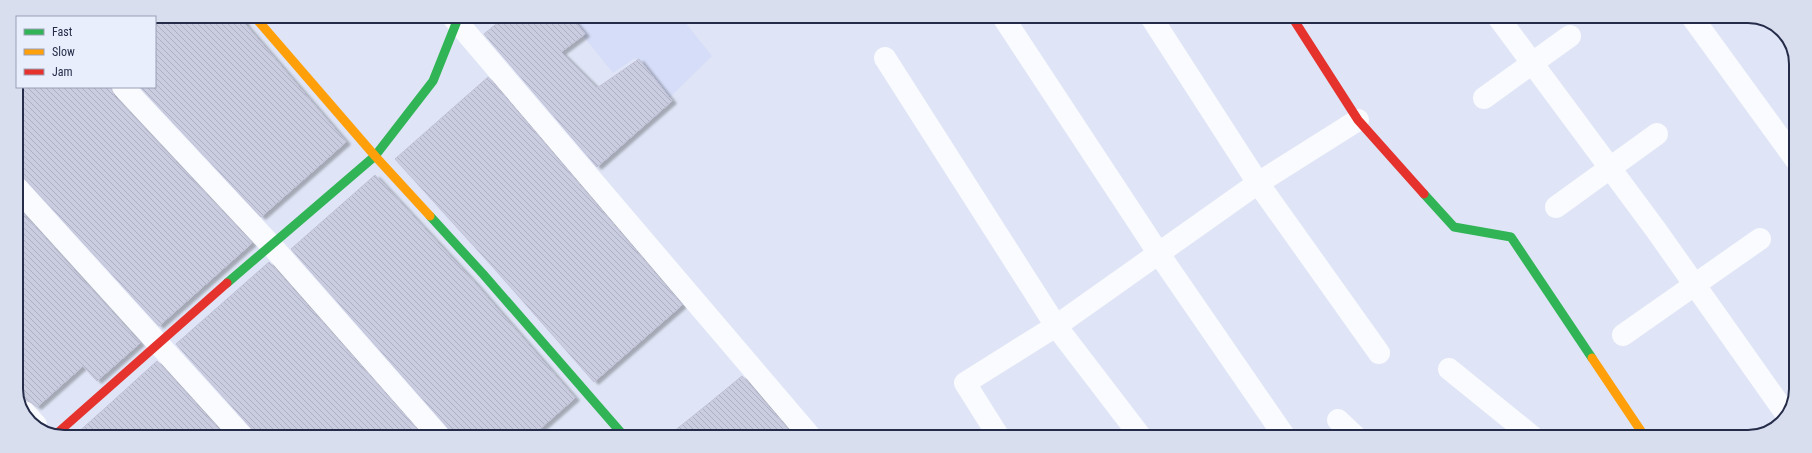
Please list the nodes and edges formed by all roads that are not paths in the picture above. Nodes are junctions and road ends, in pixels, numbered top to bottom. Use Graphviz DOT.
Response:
graph roads {
  1 [pos="260,23"];
  2 [pos="455,23"];
  3 [pos="461,23"];
  4 [pos="1007,23"];
  5 [pos="1155,23"];
  6 [pos="1296,23"];
  7 [pos="1502,23"];
  8 [pos="1696,23"];
  9 [pos="1570,36"];
  10 [pos="885,58"];
  11 [pos="1532,64"];
  12 [pos="125,88"];
  13 [pos="1484,98"];
  14 [pos="1358,120"];
  15 [pos="1657,134"];
  16 [pos="1789,150"];
  17 [pos="375,156"];
  18 [pos="1610,168"];
  19 [pos="1258,183"];
  20 [pos="23,196"];
  21 [pos="1556,207"];
  22 [pos="1760,239"];
  23 [pos="270,244"];
  24 [pos="1159,254"];
  25 [pos="1695,285"];
  26 [pos="1056,326"];
  27 [pos="1623,335"];
  28 [pos="157,344"];
  29 [pos="1379,353"];
  30 [pos="1449,369"];
  31 [pos="1784,411"];
  32 [pos="1338,420"];
  33 [pos="61,430"];
  34 [pos="236,430"];
  35 [pos="434,430"];
  36 [pos="619,430"];
  37 [pos="805,430"];
  38 [pos="995,430"];
  39 [pos="1135,430"];
  40 [pos="1280,430"];
  41 [pos="1349,430"];
  42 [pos="1524,430"];
  43 [pos="1640,430"];
  1 -- 17 [label="street"];
  2 -- 17 [label="street"];
  3 -- 37 [label="street"];
  4 -- 24 [label="street"];
  5 -- 19 [label="street"];
  6 -- 14 [label="street"];
  7 -- 11 [label="street"];
  8 -- 16 [label="street"];
  9 -- 11 [label="street"];
  10 -- 26 [label="street"];
  11 -- 13 [label="street"];
  11 -- 18 [label="street"];
  12 -- 23 [label="street"];
  14 -- 19 [label="street"];
  14 -- 43 [label="street"];
  15 -- 18 [label="street"];
  17 -- 23 [label="street"];
  17 -- 36 [label="street"];
  18 -- 21 [label="street"];
  18 -- 25 [label="street"];
  19 -- 24 [label="street"];
  19 -- 29 [label="street"];
  20 -- 28 [label="street"];
  22 -- 25 [label="street"];
  23 -- 28 [label="street"];
  23 -- 35 [label="street"];
  24 -- 26 [label="street"];
  24 -- 40 [label="street"];
  25 -- 27 [label="street"];
  25 -- 31 [label="street"];
  26 -- 38 [label="street"];
  26 -- 39 [label="street"];
  28 -- 33 [label="street"];
  28 -- 34 [label="street"];
  30 -- 42 [label="street"];
  32 -- 41 [label="street"];
}
